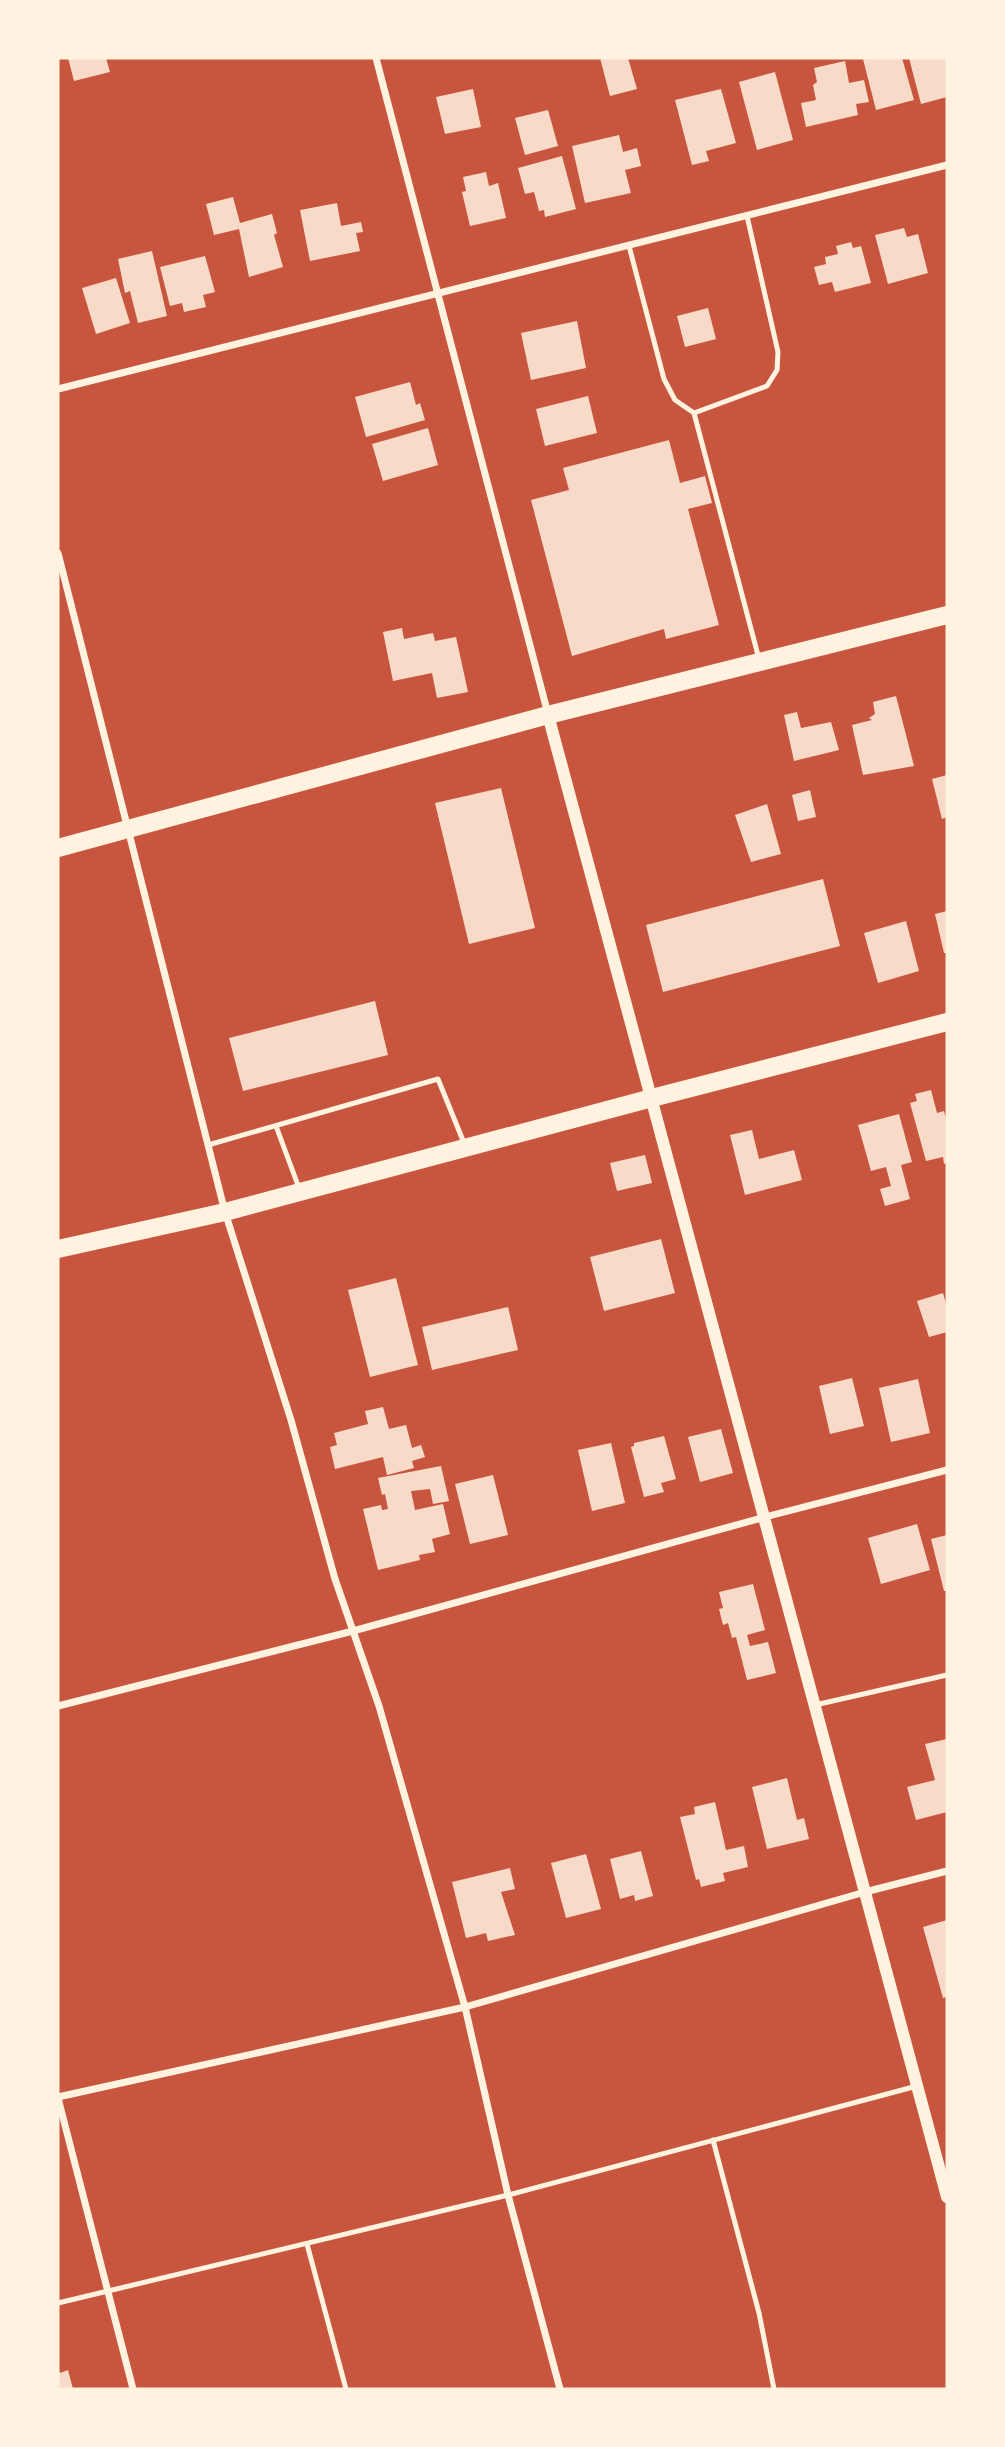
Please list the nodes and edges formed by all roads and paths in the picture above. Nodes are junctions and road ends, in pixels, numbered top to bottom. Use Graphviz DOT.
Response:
graph roads {
  1 [pos="376,58"];
  2 [pos="947,165"];
  3 [pos="747,216"];
  4 [pos="629,246"];
  5 [pos="438,294"];
  6 [pos="58,389"];
  7 [pos="694,412"];
  8 [pos="58,553"];
  9 [pos="947,615"];
  10 [pos="760,662"];
  11 [pos="548,715"];
  12 [pos="128,831"];
  13 [pos="58,848"];
  14 [pos="947,1022"];
  15 [pos="652,1098"];
  16 [pos="276,1126"];
  17 [pos="208,1145"];
  18 [pos="465,1147"];
  19 [pos="300,1192"];
  20 [pos="225,1212"];
  21 [pos="58,1249"];
  22 [pos="947,1470"];
  23 [pos="765,1517"];
  24 [pos="353,1631"];
  25 [pos="947,1675"];
  26 [pos="815,1704"];
  27 [pos="58,1706"];
  28 [pos="947,1871"];
  29 [pos="865,1892"];
  30 [pos="465,2007"];
  31 [pos="917,2086"];
  32 [pos="58,2097"];
  33 [pos="713,2140"];
  34 [pos="508,2195"];
  35 [pos="947,2197"];
  36 [pos="307,2244"];
  37 [pos="108,2291"];
  38 [pos="58,2303"];
  39 [pos="133,2389"];
  40 [pos="346,2389"];
  41 [pos="560,2389"];
  42 [pos="774,2389"];
  1 -- 5 [label="street"];
  2 -- 3 [label="street"];
  3 -- 4 [label="street"];
  3 -- 7 [label="lane"];
  4 -- 5 [label="street"];
  4 -- 7 [label="lane"];
  5 -- 6 [label="street"];
  5 -- 11 [label="street"];
  7 -- 10 [label="lane"];
  8 -- 12 [label="street"];
  9 -- 10 [label="main road"];
  10 -- 11 [label="main road"];
  11 -- 12 [label="main road"];
  11 -- 15 [label="street"];
  12 -- 13 [label="main road"];
  12 -- 17 [label="street"];
  14 -- 15 [label="main road"];
  15 -- 18 [label="main road"];
  15 -- 23 [label="street"];
  16 -- 17 [label="lane"];
  16 -- 18 [label="lane"];
  16 -- 19 [label="lane"];
  17 -- 20 [label="street"];
  18 -- 19 [label="main road"];
  19 -- 20 [label="main road"];
  20 -- 21 [label="main road"];
  20 -- 24 [label="street"];
  22 -- 23 [label="street"];
  23 -- 24 [label="street"];
  23 -- 26 [label="street"];
  24 -- 27 [label="street"];
  24 -- 30 [label="street"];
  25 -- 26 [label="lane"];
  26 -- 29 [label="street"];
  28 -- 29 [label="street"];
  29 -- 30 [label="street"];
  29 -- 31 [label="street"];
  30 -- 32 [label="street"];
  30 -- 34 [label="street"];
  31 -- 33 [label="lane"];
  31 -- 35 [label="street"];
  32 -- 37 [label="street"];
  33 -- 34 [label="lane"];
  33 -- 42 [label="lane"];
  34 -- 36 [label="lane"];
  34 -- 41 [label="street"];
  36 -- 37 [label="lane"];
  36 -- 40 [label="lane"];
  37 -- 38 [label="lane"];
  37 -- 39 [label="street"];
}
